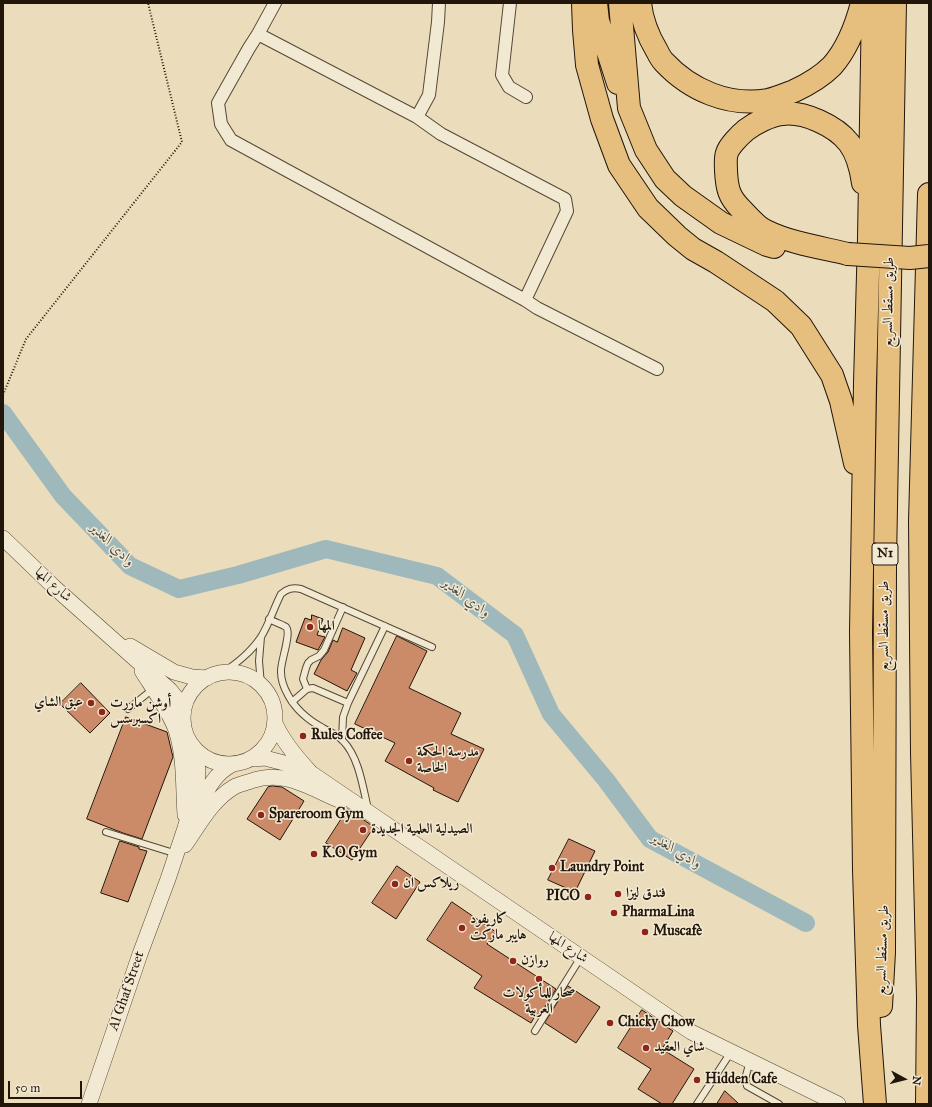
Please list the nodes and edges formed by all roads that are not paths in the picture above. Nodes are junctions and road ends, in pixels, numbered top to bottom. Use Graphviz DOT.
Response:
graph roads {
  1 [pos="275,3"];
  2 [pos="439,3"];
  3 [pos="510,3"];
  4 [pos="583,3"];
  5 [pos="596,3"];
  6 [pos="620,3"];
  7 [pos="640,3"];
  8 [pos="862,3"];
  9 [pos="873,3"];
  10 [pos="895,3"];
  11 [pos="258,34"];
  12 [pos="526,97"];
  13 [pos="629,108"];
  14 [pos="417,118"];
  15 [pos="929,194"];
  16 [pos="869,238"];
  17 [pos="929,256"];
  18 [pos="853,259"];
  19 [pos="929,268"];
  20 [pos="524,300"];
  21 [pos="657,369"];
  22 [pos="863,498"];
  23 [pos="3,538"];
  24 [pos="342,607"];
  25 [pos="269,619"];
  26 [pos="385,626"];
  27 [pos="104,630"];
  28 [pos="261,637"];
  29 [pos="432,647"];
  30 [pos="135,660"];
  31 [pos="224,672"];
  32 [pos="207,678"];
  33 [pos="261,685"];
  34 [pos="153,689"];
  35 [pos="307,689"];
  36 [pos="292,702"];
  37 [pos="348,703"];
  38 [pos="128,709"];
  39 [pos="183,714"];
  40 [pos="275,723"];
  41 [pos="342,740"];
  42 [pos="194,750"];
  43 [pos="254,759"];
  44 [pos="233,764"];
  45 [pos="311,773"];
  46 [pos="369,812"];
  47 [pos="186,828"];
  48 [pos="106,832"];
  49 [pos="181,850"];
  50 [pos="581,957"];
  51 [pos="928,990"];
  52 [pos="535,1031"];
  53 [pos="731,1052"];
  54 [pos="750,1061"];
  55 [pos="828,1102"];
  56 [pos="89,1104"];
  57 [pos="697,1104"];
  58 [pos="779,1104"];
  59 [pos="875,1104"];
  60 [pos="927,1104"];
  1 -- 11 [label="street"];
  2 -- 14 [label="street"];
  3 -- 12 [label="street"];
  4 -- 22 [label="highway"];
  5 -- 13 [label="highway"];
  6 -- 13 [label="highway"];
  7 -- 8 [label="highway"];
  9 -- 16 [label="highway"];
  10 -- 59 [label="highway, طريق مسقط السريع / N1"];
  11 -- 14 [label="street"];
  11 -- 20 [label="street"];
  13 -- 18 [label="highway"];
  14 -- 20 [label="street"];
  15 -- 51 [label="highway"];
  16 -- 18 [label="highway"];
  16 -- 22 [label="highway"];
  17 -- 18 [label="highway, bridge"];
  18 -- 19 [label="highway"];
  20 -- 21 [label="street"];
  22 -- 59 [label="highway"];
  23 -- 27 [label="street, شارع المها"];
  24 -- 25 [label="lane"];
  24 -- 26 [label="lane"];
  24 -- 35 [label="lane"];
  25 -- 28 [label="lane"];
  25 -- 36 [label="lane"];
  26 -- 29 [label="lane"];
  26 -- 37 [label="lane"];
  27 -- 30 [label="street, شارع المها"];
  27 -- 32 [label="street, شارع المها"];
  28 -- 31 [label="lane"];
  28 -- 33 [label="lane"];
  30 -- 34 [label="street"];
  30 -- 39 [label="street, شارع المها"];
  31 -- 32 [label="street"];
  31 -- 33 [label="street"];
  32 -- 39 [label="street"];
  33 -- 40 [label="street"];
  34 -- 38 [label="lane"];
  34 -- 47 [label="street"];
  35 -- 36 [label="lane"];
  35 -- 37 [label="lane"];
  36 -- 41 [label="lane"];
  37 -- 41 [label="lane"];
  39 -- 42 [label="street"];
  40 -- 43 [label="street"];
  40 -- 45 [label="street, شارع المها"];
  41 -- 46 [label="lane"];
  42 -- 44 [label="street"];
  42 -- 47 [label="street"];
  43 -- 44 [label="street"];
  43 -- 45 [label="street, شارع المها"];
  44 -- 49 [label="street"];
  45 -- 46 [label="street, شارع المها"];
  46 -- 49 [label="street"];
  46 -- 50 [label="street, شارع المها"];
  47 -- 49 [label="street"];
  48 -- 49 [label="lane"];
  49 -- 56 [label="street, Al Ghaf Street"];
  50 -- 52 [label="lane"];
  50 -- 53 [label="street, شارع المها"];
  51 -- 60 [label="highway"];
  53 -- 54 [label="street, شارع المها"];
  53 -- 57 [label="lane"];
  54 -- 55 [label="street, شارع المها"];
  54 -- 58 [label="lane"];
}
